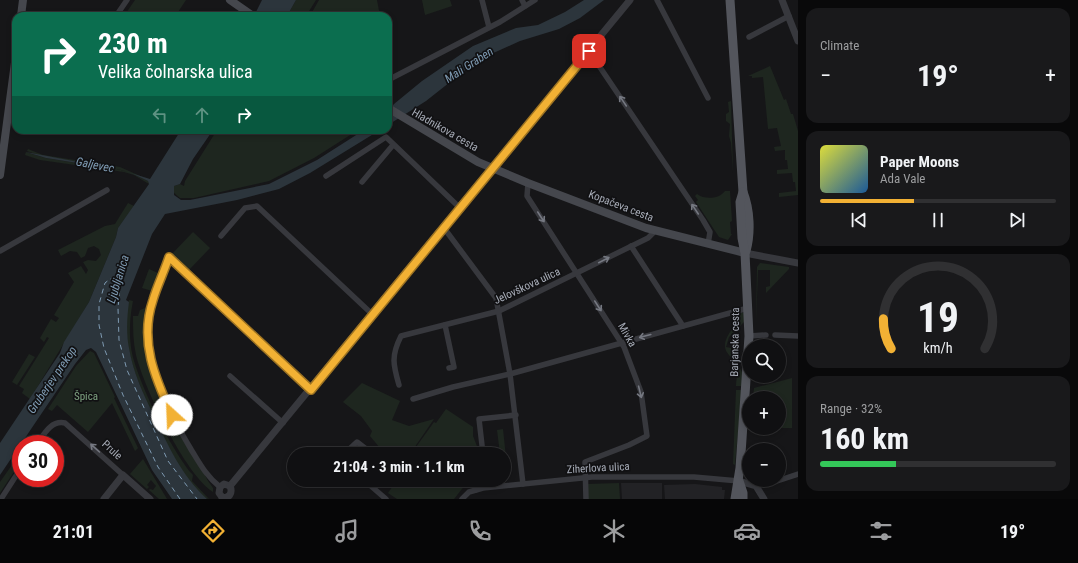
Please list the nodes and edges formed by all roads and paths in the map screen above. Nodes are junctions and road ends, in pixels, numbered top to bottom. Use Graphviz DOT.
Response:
graph roads {
  1 [pos="23,0"];
  2 [pos="127,0"];
  3 [pos="230,0"];
  4 [pos="482,0"];
  5 [pos="522,0"];
  6 [pos="535,0"];
  7 [pos="630,0"];
  8 [pos="657,0"];
  9 [pos="730,0"];
  10 [pos="782,0"];
  11 [pos="525,6"];
  12 [pos="22,12"];
  13 [pos="119,12"];
  14 [pos="246,12"];
  15 [pos="788,16"];
  16 [pos="489,27"];
  17 [pos="749,37"];
  18 [pos="798,42"];
  19 [pos="589,51"];
  20 [pos="392,78"];
  21 [pos="12,81"];
  22 [pos="708,98"];
  23 [pos="392,111"];
  24 [pos="394,145"];
  25 [pos="2,147"];
  26 [pos="493,168"];
  27 [pos="0,175"];
  28 [pos="326,176"];
  29 [pos="362,182"];
  30 [pos="528,183"];
  31 [pos="107,190"];
  32 [pos="460,208"];
  33 [pos="444,228"];
  34 [pos="655,231"];
  35 [pos="220,236"];
  36 [pos="708,244"];
  37 [pos="631,246"];
  38 [pos="0,251"];
  39 [pos="745,253"];
  40 [pos="798,263"];
  41 [pos="577,273"];
  42 [pos="748,308"];
  43 [pos="499,311"];
  44 [pos="372,314"];
  45 [pos="445,325"];
  46 [pos="683,326"];
  47 [pos="766,335"];
  48 [pos="775,335"];
  49 [pos="749,336"];
  50 [pos="798,336"];
  51 [pos="622,342"];
  52 [pos="449,368"];
  53 [pos="510,374"];
  54 [pos="230,376"];
  55 [pos="399,385"];
  56 [pos="311,390"];
  57 [pos="413,400"];
  58 [pos="516,415"];
  59 [pos="283,423"];
  60 [pos="43,435"];
  61 [pos="352,447"];
  62 [pos="364,447"];
  63 [pos="482,447"];
  64 [pos="798,474"];
  65 [pos="123,475"];
  66 [pos="585,478"];
  67 [pos="786,478"];
  68 [pos="739,480"];
  69 [pos="12,482"];
  70 [pos="523,484"];
  71 [pos="218,485"];
  72 [pos="230,486"];
  73 [pos="372,487"];
  74 [pos="476,487"];
  75 [pos="476,490"];
  76 [pos="225,498"];
  77 [pos="1,499"];
  78 [pos="104,499"];
  79 [pos="150,499"];
  80 [pos="386,499"];
  81 [pos="462,499"];
  82 [pos="586,499"];
  83 [pos="735,499"];
  84 [pos="743,499"];
  85 [pos="764,499"];
  1 -- 12 [label="main road"];
  2 -- 13 [label="street"];
  3 -- 14 [label="main road"];
  4 -- 16 [label="street"];
  5 -- 11 [label="street"];
  6 -- 11 [label="street"];
  7 -- 19 [label="street"];
  8 -- 22 [label="street"];
  9 -- 39 [label="main road, Barjanska cesta"];
  10 -- 15 [label="street"];
  11 -- 16 [label="street"];
  15 -- 17 [label="street"];
  15 -- 18 [label="street"];
  16 -- 20 [label="street"];
  19 -- 26 [label="street"];
  36 -- 19 [label="street, one-way"];
  21 -- 25 [label="main road"];
  23 -- 26 [label="main road, Hladnikova cesta"];
  24 -- 28 [label="street"];
  24 -- 29 [label="street"];
  24 -- 32 [label="street"];
  25 -- 27 [label="main road"];
  26 -- 30 [label="main road, Kopačeva cesta"];
  26 -- 32 [label="street"];
  30 -- 34 [label="main road, Kopačeva cesta"];
  30 -- 41 [label="street, Mivka, one-way"];
  31 -- 38 [label="street"];
  32 -- 33 [label="street"];
  33 -- 43 [label="street"];
  33 -- 44 [label="street"];
  34 -- 36 [label="main road, Kopačeva cesta"];
  34 -- 37 [label="street, Jelovškova ulica"];
  35 -- 44 [label="street"];
  36 -- 39 [label="main road, Kopačeva cesta"];
  41 -- 37 [label="street, Jelovškova ulica, one-way"];
  37 -- 46 [label="street"];
  39 -- 40 [label="street"];
  39 -- 42 [label="main road, Barjanska cesta"];
  41 -- 43 [label="street, Jelovškova ulica"];
  41 -- 51 [label="street, Mivka, one-way"];
  42 -- 46 [label="street"];
  42 -- 49 [label="main road, Barjanska cesta"];
  43 -- 45 [label="street, Jelovškova ulica"];
  43 -- 53 [label="street"];
  44 -- 56 [label="street"];
  45 -- 52 [label="street"];
  45 -- 55 [label="street, Jelovškova ulica"];
  46 -- 51 [label="street, one-way"];
  47 -- 49 [label="street"];
  48 -- 50 [label="street"];
  49 -- 68 [label="main road, Barjanska cesta"];
  51 -- 53 [label="street"];
  51 -- 66 [label="street, Mivka, one-way"];
  53 -- 57 [label="street"];
  53 -- 58 [label="street"];
  54 -- 59 [label="street"];
  56 -- 59 [label="street"];
  56 -- 71 [label="street"];
  58 -- 63 [label="street"];
  58 -- 70 [label="street"];
  59 -- 72 [label="street"];
  65 -- 60 [label="street, Prule, one-way"];
  61 -- 62 [label="street"];
  64 -- 67 [label="street"];
  65 -- 78 [label="street"];
  65 -- 79 [label="street, Prule"];
  66 -- 68 [label="street, Ziherlova ulica"];
  66 -- 70 [label="street, Ziherlova ulica"];
  66 -- 82 [label="street"];
  68 -- 83 [label="main road, Barjanska cesta"];
  68 -- 84 [label="main road, Barjanska cesta"];
  68 -- 85 [label="street"];
  69 -- 77 [label="street"];
  70 -- 75 [label="street, Ziherlova ulica"];
  71 -- 72 [label="street"];
  71 -- 76 [label="street"];
  72 -- 76 [label="street"];
  73 -- 80 [label="street"];
  74 -- 75 [label="street"];
  75 -- 81 [label="street, Ziherlova ulica"];
}
